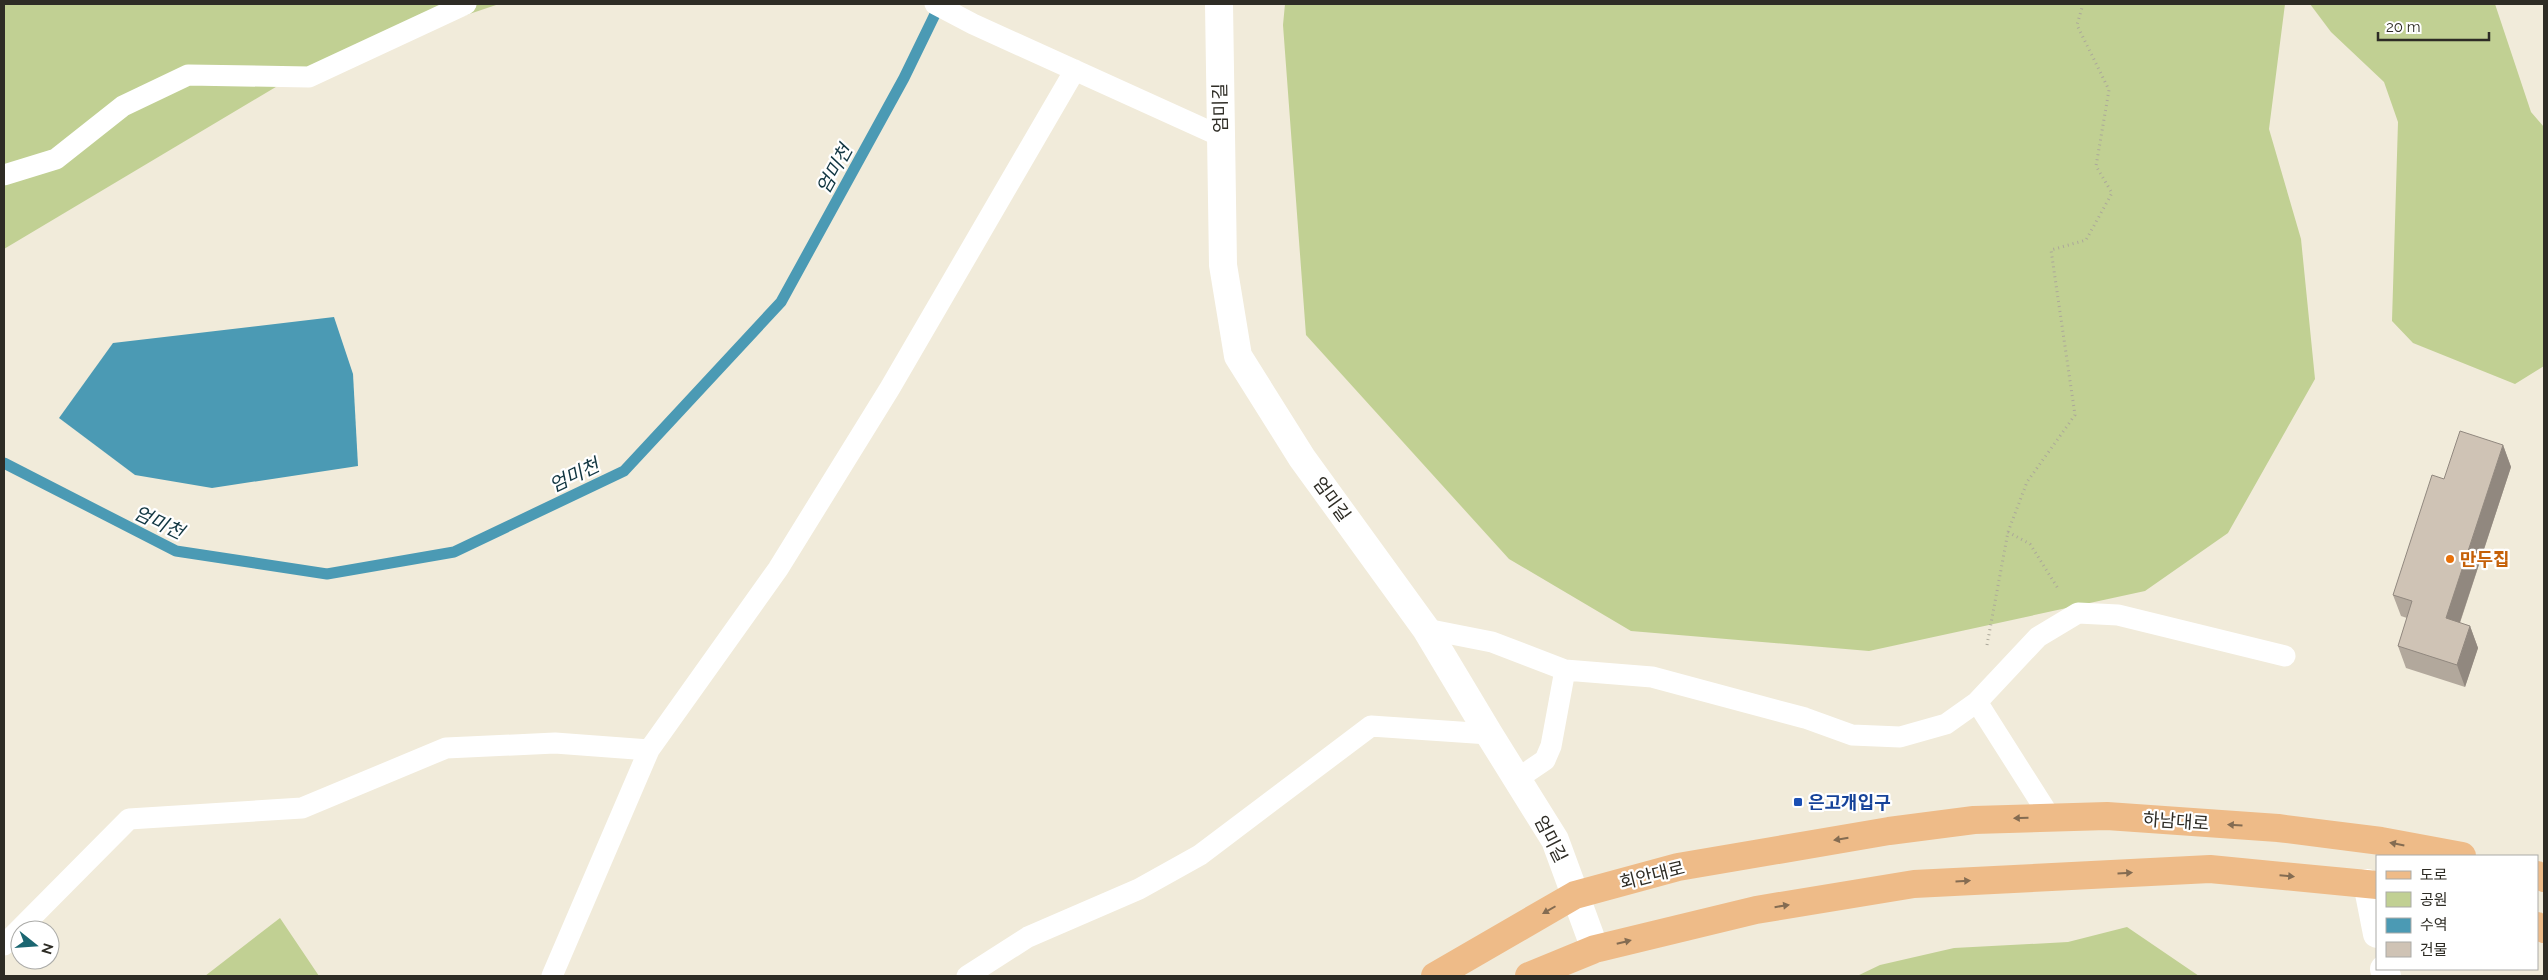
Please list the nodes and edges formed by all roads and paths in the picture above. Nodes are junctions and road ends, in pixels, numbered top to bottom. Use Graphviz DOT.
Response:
graph roads {
  1 [pos="466,4"];
  2 [pos="935,4"];
  3 [pos="1219,4"];
  4 [pos="2082,4"];
  5 [pos="1075,70"];
  6 [pos="1220,136"];
  7 [pos="4,175"];
  8 [pos="2008,532"];
  9 [pos="2078,614"];
  10 [pos="1426,629"];
  11 [pos="2285,656"];
  12 [pos="1565,670"];
  13 [pos="1976,702"];
  14 [pos="1489,734"];
  15 [pos="649,750"];
  16 [pos="1517,779"];
  17 [pos="2050,817"];
  18 [pos="1889,831"];
  19 [pos="2457,855"];
  20 [pos="2372,884"];
  21 [pos="1575,895"];
  22 [pos="2376,924"];
  23 [pos="4,944"];
  24 [pos="1595,949"];
  25 [pos="552,976"];
  26 [pos="967,976"];
  27 [pos="1435,976"];
  28 [pos="1529,976"];
  1 -- 7 [label="lane"];
  2 -- 5 [label="lane"];
  3 -- 6 [label="street, 엄미길"];
  4 -- 8 [label="path"];
  5 -- 6 [label="lane"];
  5 -- 15 [label="lane"];
  6 -- 10 [label="street, 엄미길"];
  8 -- 9 [label="path"];
  8 -- 13 [label="path"];
  9 -- 11 [label="lane"];
  9 -- 13 [label="lane"];
  10 -- 12 [label="lane"];
  10 -- 14 [label="street, 엄미길"];
  12 -- 13 [label="lane"];
  12 -- 16 [label="lane"];
  13 -- 17 [label="lane"];
  14 -- 16 [label="street, 엄미길"];
  14 -- 26 [label="lane"];
  15 -- 23 [label="lane"];
  15 -- 25 [label="lane"];
  16 -- 21 [label="street, 엄미길"];
  17 -- 18 [label="main road, 하남대로, one-way"];
  19 -- 17 [label="main road, 하남대로, one-way"];
  18 -- 21 [label="main road, 회안대로, one-way"];
  20 -- 22 [label="street"];
  24 -- 20 [label="main road, one-way"];
  21 -- 24 [label="street, 엄미길"];
  21 -- 27 [label="main road, 회안대로, one-way"];
  24 -- 28 [label="main road"];
}
